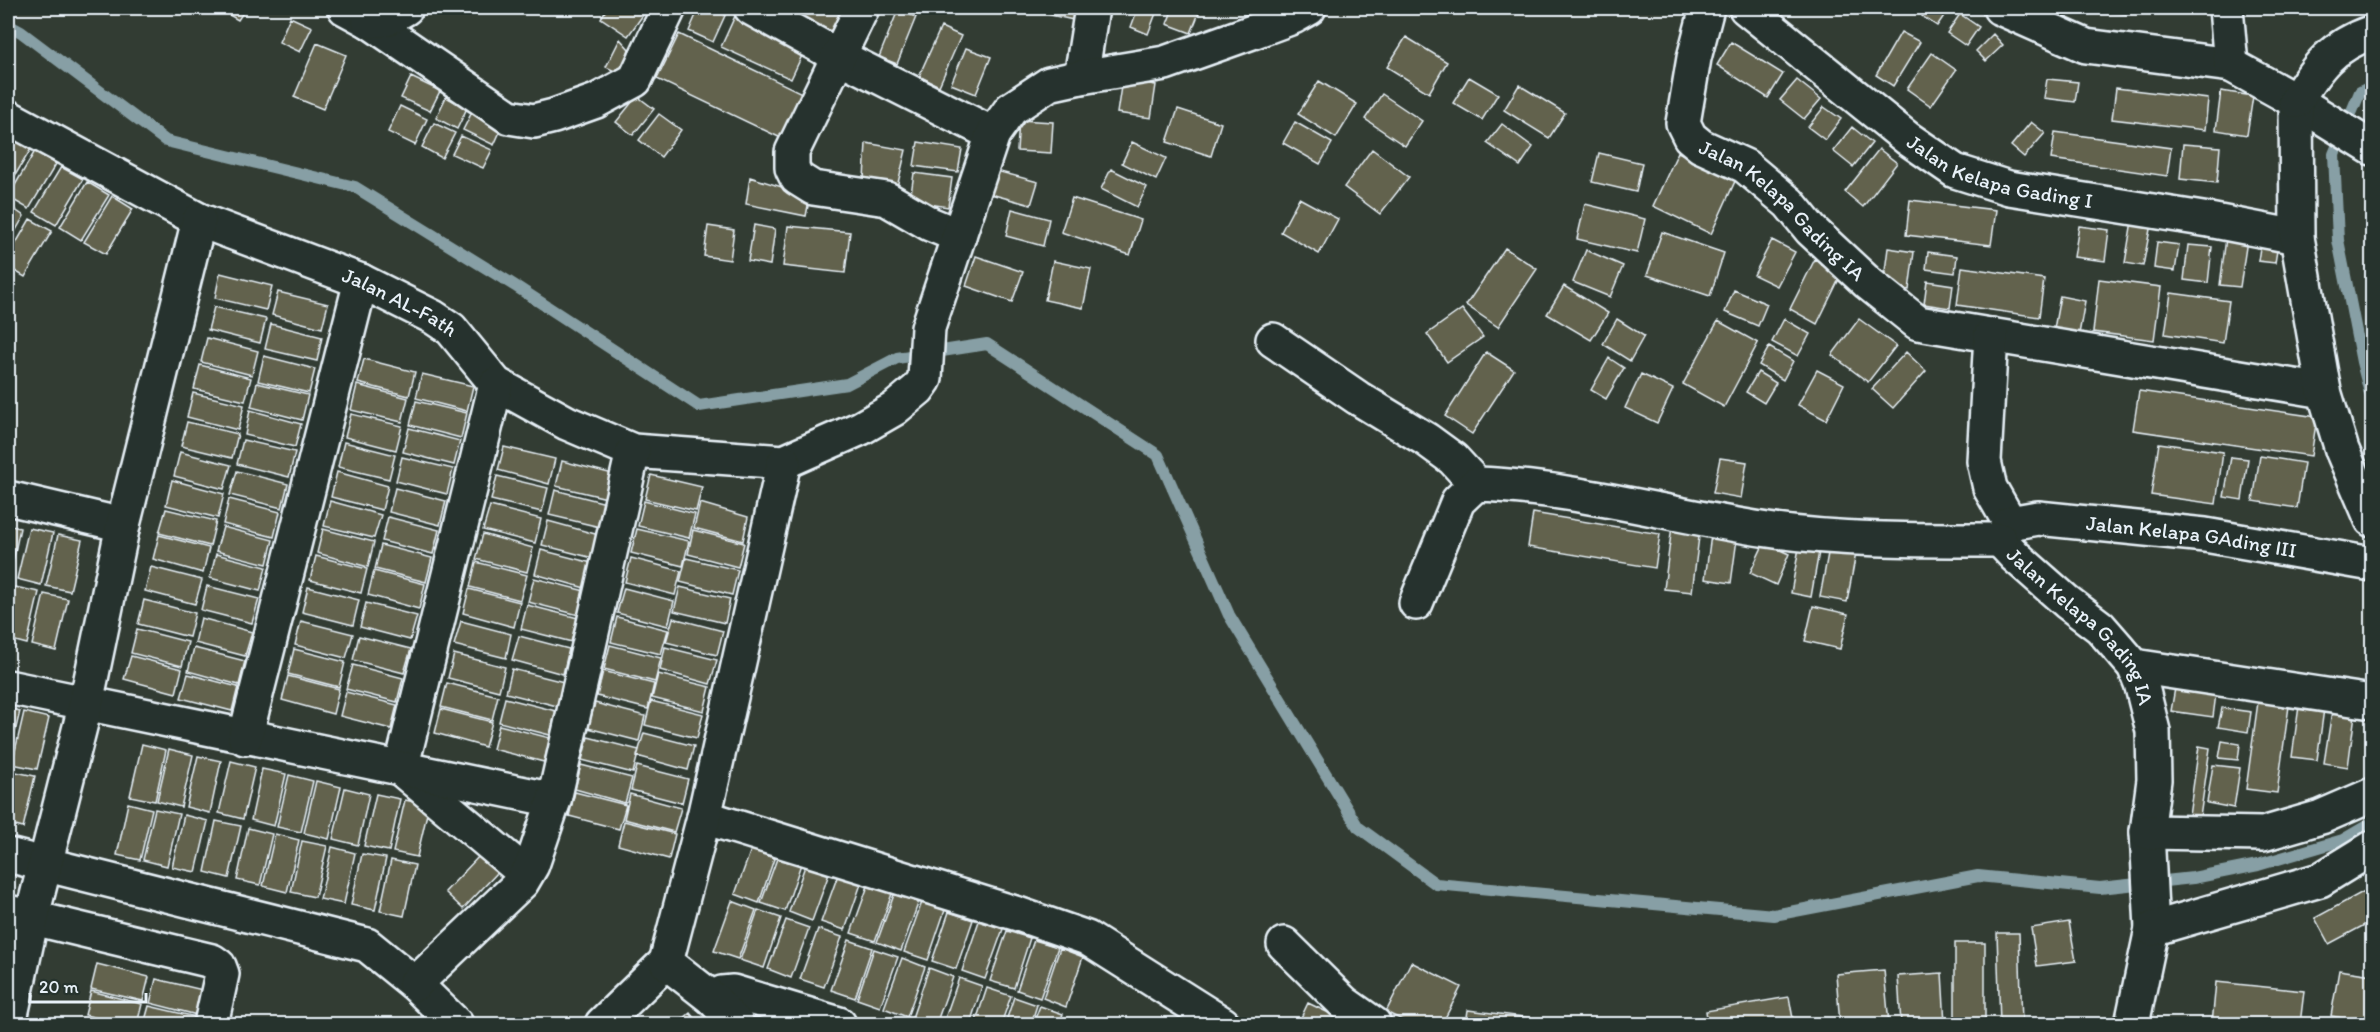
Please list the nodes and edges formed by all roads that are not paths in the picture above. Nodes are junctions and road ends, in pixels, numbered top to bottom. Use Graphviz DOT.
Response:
graph roads {
  1 [pos="406,8"];
  2 [pos="669,8"];
  3 [pos="751,8"];
  4 [pos="862,8"];
  5 [pos="1092,8"];
  6 [pos="1309,8"];
  7 [pos="1707,8"];
  8 [pos="1746,8"];
  9 [pos="2000,8"];
  10 [pos="2226,8"];
  11 [pos="357,14"];
  12 [pos="2044,17"];
  13 [pos="2373,32"];
  14 [pos="838,56"];
  15 [pos="2230,65"];
  16 [pos="1081,77"];
  17 [pos="2302,105"];
  18 [pos="8,117"];
  19 [pos="993,134"];
  20 [pos="2365,144"];
  21 [pos="199,220"];
  22 [pos="959,236"];
  23 [pos="2297,237"];
  24 [pos="361,281"];
  25 [pos="1991,335"];
  26 [pos="1273,340"];
  27 [pos="496,384"];
  28 [pos="2324,391"];
  29 [pos="633,451"];
  30 [pos="784,462"];
  31 [pos="1476,484"];
  32 [pos="8,498"];
  33 [pos="2373,520"];
  34 [pos="123,525"];
  35 [pos="2005,532"];
  36 [pos="2373,564"];
  37 [pos="1416,603"];
  38 [pos="2134,666"];
  39 [pos="8,687"];
  40 [pos="2373,702"];
  41 [pos="86,704"];
  42 [pos="245,738"];
  43 [pos="401,769"];
  44 [pos="2373,795"];
  45 [pos="554,800"];
  46 [pos="704,817"];
  47 [pos="2148,847"];
  48 [pos="2373,848"];
  49 [pos="8,855"];
  50 [pos="526,874"];
  51 [pos="33,895"];
  52 [pos="2152,921"];
  53 [pos="1284,944"];
  54 [pos="666,962"];
  55 [pos="415,984"];
  56 [pos="712,998"];
  57 [pos="9,1024"];
  58 [pos="211,1024"];
  59 [pos="456,1024"];
  60 [pos="602,1024"];
  61 [pos="737,1024"];
  62 [pos="838,1024"];
  63 [pos="1223,1024"];
  64 [pos="1374,1024"];
  65 [pos="2132,1024"];
  1 -- 11 [label="street"];
  2 -- 11 [label="street"];
  3 -- 14 [label="street"];
  4 -- 14 [label="street"];
  5 -- 16 [label="street"];
  6 -- 16 [label="street"];
  7 -- 25 [label="street, Jalan Kelapa Gading IA"];
  8 -- 23 [label="street, Jalan Kelapa Gading I"];
  9 -- 12 [label="street"];
  10 -- 15 [label="street"];
  12 -- 15 [label="street"];
  13 -- 17 [label="street"];
  14 -- 19 [label="street"];
  14 -- 22 [label="street"];
  15 -- 17 [label="street"];
  16 -- 19 [label="street"];
  17 -- 20 [label="street"];
  17 -- 23 [label="street"];
  18 -- 21 [label="street, Jalan AL-Fath"];
  19 -- 22 [label="street"];
  21 -- 24 [label="street, Jalan AL-Fath"];
  21 -- 34 [label="street"];
  22 -- 30 [label="street"];
  23 -- 28 [label="street"];
  24 -- 27 [label="street, Jalan AL-Fath"];
  24 -- 42 [label="street"];
  25 -- 28 [label="street, Jalan Kelapa Gading IA"];
  25 -- 35 [label="street, Jalan Kelapa Gading IA"];
  26 -- 31 [label="street"];
  27 -- 29 [label="street, Jalan AL-Fath"];
  27 -- 43 [label="street"];
  28 -- 33 [label="street"];
  29 -- 30 [label="street, Jalan AL-Fath"];
  29 -- 45 [label="street"];
  30 -- 46 [label="street"];
  31 -- 35 [label="street, Jalan Kelapa GAding III"];
  31 -- 37 [label="street"];
  32 -- 34 [label="street"];
  34 -- 41 [label="street"];
  35 -- 36 [label="street, Jalan Kelapa GAding III"];
  35 -- 38 [label="street, Jalan Kelapa Gading IA"];
  38 -- 40 [label="street"];
  38 -- 47 [label="street, Jalan Kelapa Gading IA"];
  39 -- 41 [label="street"];
  41 -- 42 [label="street"];
  41 -- 51 [label="street"];
  42 -- 43 [label="street"];
  43 -- 45 [label="street"];
  43 -- 50 [label="street"];
  44 -- 47 [label="street"];
  45 -- 50 [label="street"];
  46 -- 54 [label="street"];
  46 -- 63 [label="street"];
  47 -- 52 [label="street, Jalan Kelapa Gading IA"];
  48 -- 52 [label="street"];
  49 -- 51 [label="street"];
  50 -- 55 [label="street"];
  51 -- 55 [label="street"];
  51 -- 57 [label="street"];
  51 -- 58 [label="street"];
  52 -- 65 [label="street, Jalan Kelapa Gading IA"];
  53 -- 64 [label="street"];
  54 -- 56 [label="street"];
  54 -- 60 [label="street"];
  55 -- 59 [label="street"];
  56 -- 61 [label="street"];
  56 -- 62 [label="street"];
}
